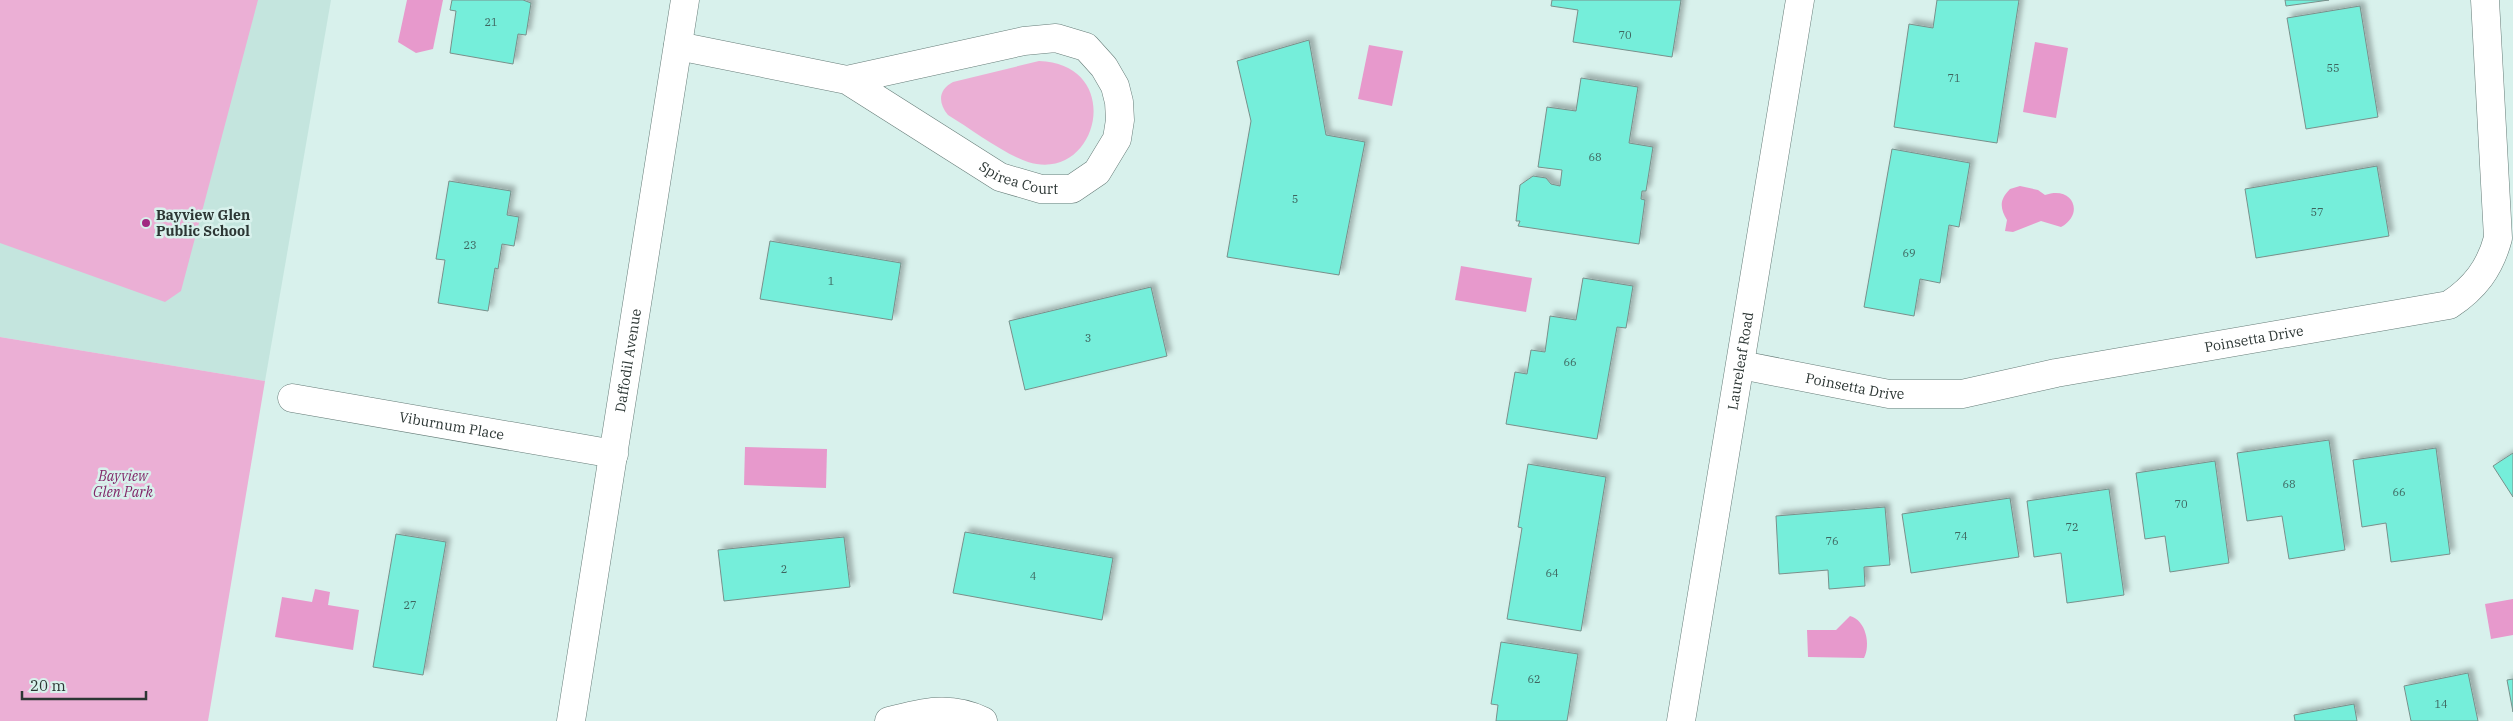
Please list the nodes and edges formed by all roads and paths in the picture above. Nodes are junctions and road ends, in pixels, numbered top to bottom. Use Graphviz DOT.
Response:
graph roads {
  1 [pos="685,0"];
  2 [pos="1800,0"];
  3 [pos="2485,0"];
  4 [pos="678,46"];
  5 [pos="847,80"];
  6 [pos="1741,365"];
  7 [pos="292,398"];
  8 [pos="614,454"];
  9 [pos="571,721"];
  10 [pos="890,721"];
  11 [pos="983,721"];
  12 [pos="1681,721"];
  1 -- 4 [label="street, Daffodil Avenue"];
  2 -- 6 [label="street, Laureleaf Road"];
  3 -- 6 [label="street, Poinsetta Drive"];
  4 -- 5 [label="street, Spirea Court"];
  4 -- 8 [label="street, Daffodil Avenue"];
  5 -- 5 [label="street, Spirea Court"];
  6 -- 12 [label="street, Laureleaf Road"];
  7 -- 8 [label="street, Viburnum Place"];
  8 -- 9 [label="street, Daffodil Avenue"];
  10 -- 11 [label="street"];
}
